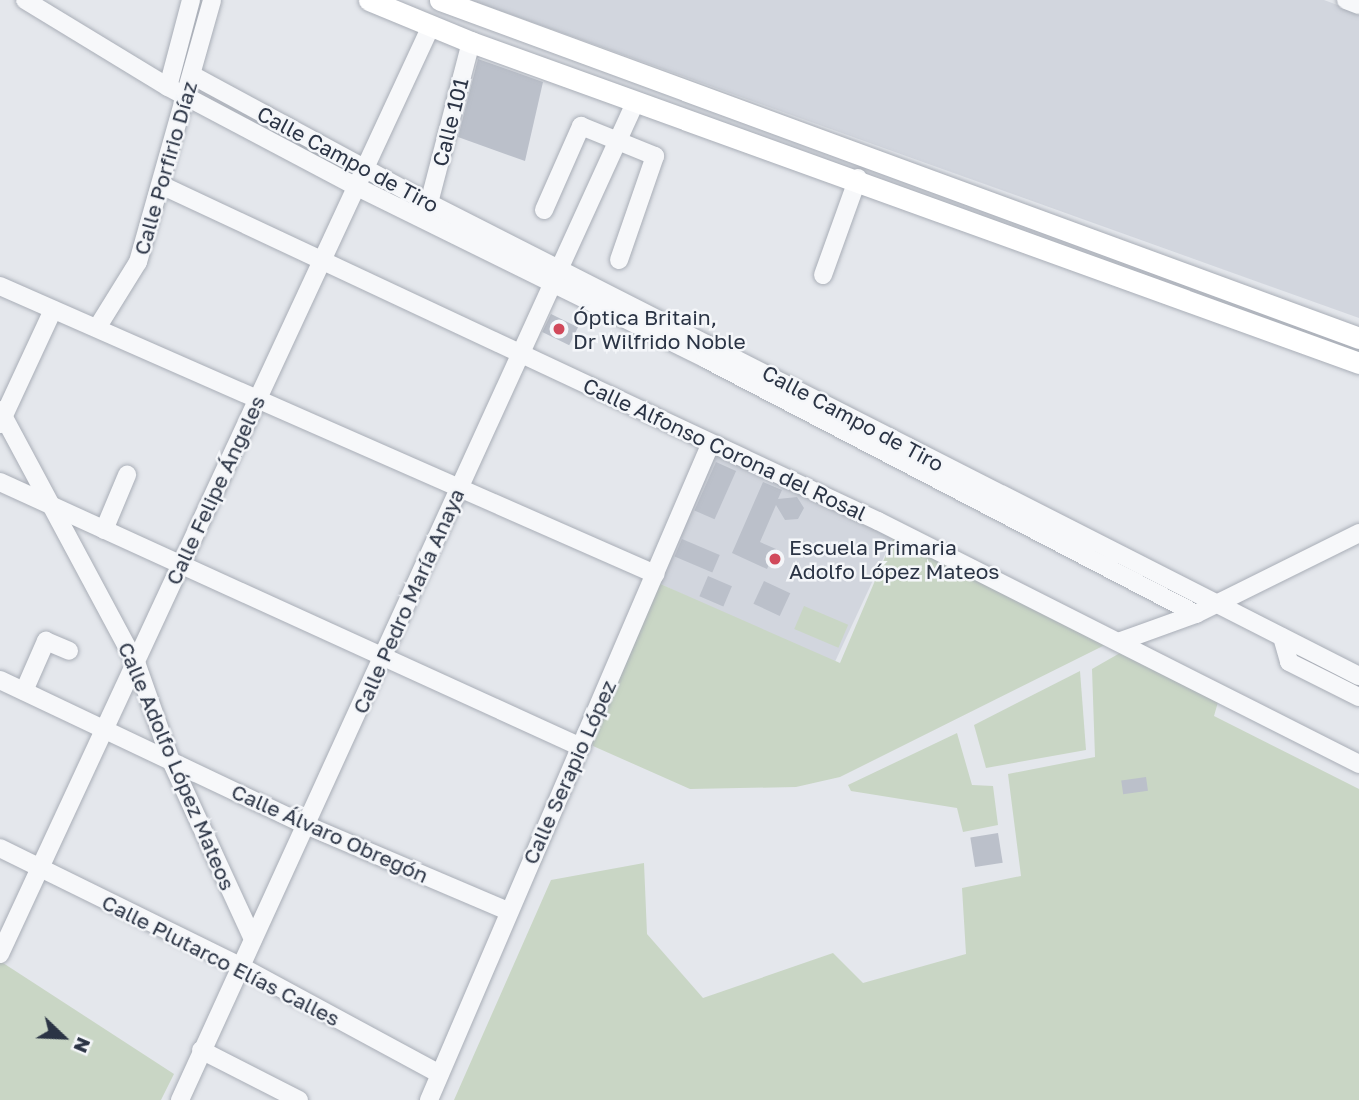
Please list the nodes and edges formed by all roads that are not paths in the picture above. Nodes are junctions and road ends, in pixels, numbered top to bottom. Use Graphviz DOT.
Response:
graph roads {
  1 [pos="25,0"];
  2 [pos="191,0"];
  3 [pos="212,0"];
  4 [pos="369,0"];
  5 [pos="440,0"];
  6 [pos="1346,0"];
  7 [pos="1359,5"];
  8 [pos="430,27"];
  9 [pos="471,42"];
  10 [pos="192,75"];
  11 [pos="168,87"];
  12 [pos="186,97"];
  13 [pos="636,101"];
  14 [pos="618,141"];
  15 [pos="887,164"];
  16 [pos="363,168"];
  17 [pos="858,178"];
  18 [pos="161,185"];
  19 [pos="355,186"];
  20 [pos="878,186"];
  21 [pos="429,203"];
  22 [pos="544,210"];
  23 [pos="321,258"];
  24 [pos="619,260"];
  25 [pos="823,275"];
  26 [pos="557,276"];
  27 [pos="0,286"];
  28 [pos="53,310"];
  29 [pos="97,328"];
  30 [pos="1359,338"];
  31 [pos="521,352"];
  32 [pos="1359,363"];
  33 [pos="257,399"];
  34 [pos="1,418"];
  35 [pos="710,445"];
  36 [pos="128,475"];
  37 [pos="0,482"];
  38 [pos="459,488"];
  39 [pos="967,489"];
  40 [pos="49,505"];
  41 [pos="104,530"];
  42 [pos="1359,533"];
  43 [pos="1090,541"];
  44 [pos="1081,558"];
  45 [pos="180,564"];
  46 [pos="655,574"];
  47 [pos="1216,604"];
  48 [pos="1196,614"];
  49 [pos="1282,638"];
  50 [pos="1121,641"];
  51 [pos="69,651"];
  52 [pos="383,657"];
  53 [pos="137,665"];
  54 [pos="1359,676"];
  55 [pos="0,680"];
  56 [pos="24,691"];
  57 [pos="1359,697"];
  58 [pos="103,729"];
  59 [pos="580,747"];
  60 [pos="171,761"];
  61 [pos="1359,764"];
  62 [pos="306,825"];
  63 [pos="0,848"];
  64 [pos="38,868"];
  65 [pos="508,911"];
  66 [pos="253,939"];
  67 [pos="0,954"];
  68 [pos="240,966"];
  69 [pos="201,1050"];
  70 [pos="440,1074"];
  71 [pos="180,1100"];
  72 [pos="299,1100"];
  73 [pos="429,1100"];
  1 -- 11 [label="street, Calle Campo de Tiro"];
  2 -- 11 [label="street, Calle Porfirio Díaz"];
  3 -- 10 [label="street, Calle Porfirio Díaz"];
  4 -- 8 [label="main road"];
  5 -- 15 [label="main road"];
  6 -- 7 [label="street"];
  8 -- 9 [label="main road"];
  8 -- 16 [label="street, Calle Felipe Ángeles"];
  9 -- 13 [label="main road"];
  9 -- 21 [label="street, Calle 101"];
  10 -- 12 [label="street, Calle Porfirio Díaz"];
  10 -- 16 [label="street, Calle Campo de Tiro"];
  11 -- 12 [label="street, Calle Campo de Tiro"];
  12 -- 18 [label="street, Calle Porfirio Díaz"];
  12 -- 19 [label="street, Calle Campo de Tiro"];
  13 -- 14 [label="street, Calle Pedro María Anaya"];
  13 -- 17 [label="main road"];
  14 -- 22 [label="street"];
  14 -- 24 [label="street"];
  14 -- 26 [label="street, Calle Pedro María Anaya"];
  15 -- 20 [label="main road"];
  15 -- 30 [label="main road"];
  16 -- 19 [label="street, Calle Felipe Ángeles"];
  16 -- 21 [label="street, Calle Campo de Tiro"];
  17 -- 20 [label="main road"];
  17 -- 25 [label="street"];
  18 -- 23 [label="street, Calle Alfonso Corona del Rosal"];
  18 -- 29 [label="street, Calle Porfirio Díaz"];
  19 -- 23 [label="street, Calle Felipe Ángeles"];
  19 -- 26 [label="street, Calle Campo de Tiro"];
  20 -- 32 [label="main road"];
  21 -- 26 [label="street, Calle Campo de Tiro"];
  23 -- 31 [label="street, Calle Alfonso Corona del Rosal"];
  23 -- 33 [label="street, Calle Felipe Ángeles"];
  26 -- 31 [label="street, Calle Pedro María Anaya"];
  26 -- 39 [label="street, Calle Campo de Tiro"];
  27 -- 28 [label="street"];
  28 -- 29 [label="street"];
  28 -- 34 [label="street"];
  29 -- 33 [label="street"];
  31 -- 35 [label="street, Calle Alfonso Corona del Rosal"];
  31 -- 38 [label="street, Calle Pedro María Anaya"];
  33 -- 38 [label="street"];
  33 -- 45 [label="street, Calle Felipe Ángeles"];
  34 -- 40 [label="street, Calle Adolfo López Mateos"];
  35 -- 46 [label="street, Calle Serapio López"];
  35 -- 50 [label="street, Calle Alfonso Corona del Rosal"];
  36 -- 41 [label="street"];
  37 -- 40 [label="street"];
  38 -- 46 [label="street"];
  38 -- 52 [label="street, Calle Pedro María Anaya"];
  39 -- 43 [label="street, Calle Campo de Tiro"];
  39 -- 44 [label="street, Calle Campo de Tiro"];
  40 -- 41 [label="street"];
  40 -- 53 [label="street, Calle Adolfo López Mateos"];
  41 -- 45 [label="street"];
  42 -- 47 [label="street"];
  43 -- 44 [label="street"];
  43 -- 47 [label="street, Calle Campo de Tiro"];
  44 -- 48 [label="street, Calle Campo de Tiro"];
  45 -- 52 [label="street"];
  45 -- 53 [label="street, Calle Felipe Ángeles"];
  46 -- 59 [label="street, Calle Serapio López"];
  47 -- 48 [label="street"];
  47 -- 49 [label="street, Calle Campo de Tiro"];
  48 -- 50 [label="street"];
  49 -- 54 [label="street, Calle Campo de Tiro"];
  49 -- 57 [label="street"];
  50 -- 61 [label="street, Calle Alfonso Corona del Rosal"];
  51 -- 56 [label="street"];
  52 -- 59 [label="street"];
  52 -- 62 [label="street, Calle Pedro María Anaya"];
  53 -- 58 [label="street, Calle Felipe Ángeles"];
  53 -- 60 [label="street, Calle Adolfo López Mateos"];
  55 -- 56 [label="street, Calle Álvaro Obregón"];
  56 -- 58 [label="street, Calle Álvaro Obregón"];
  58 -- 60 [label="street, Calle Álvaro Obregón"];
  58 -- 64 [label="street, Calle Felipe Ángeles"];
  59 -- 65 [label="street, Calle Serapio López"];
  60 -- 62 [label="street, Calle Álvaro Obregón"];
  60 -- 66 [label="street, Calle Adolfo López Mateos"];
  62 -- 65 [label="street, Calle Álvaro Obregón"];
  62 -- 66 [label="street, Calle Pedro María Anaya"];
  63 -- 64 [label="street, Calle Plutarco Elías Calles"];
  64 -- 67 [label="street, Calle Felipe Ángeles"];
  64 -- 68 [label="street, Calle Plutarco Elías Calles"];
  65 -- 70 [label="street, Calle Serapio López"];
  66 -- 68 [label="street, Calle Pedro María Anaya"];
  68 -- 69 [label="street, Calle Pedro María Anaya"];
  68 -- 70 [label="street, Calle Plutarco Elías Calles"];
  69 -- 71 [label="street, Calle Pedro María Anaya"];
  69 -- 72 [label="street"];
  70 -- 73 [label="street, Calle Serapio López"];
}
